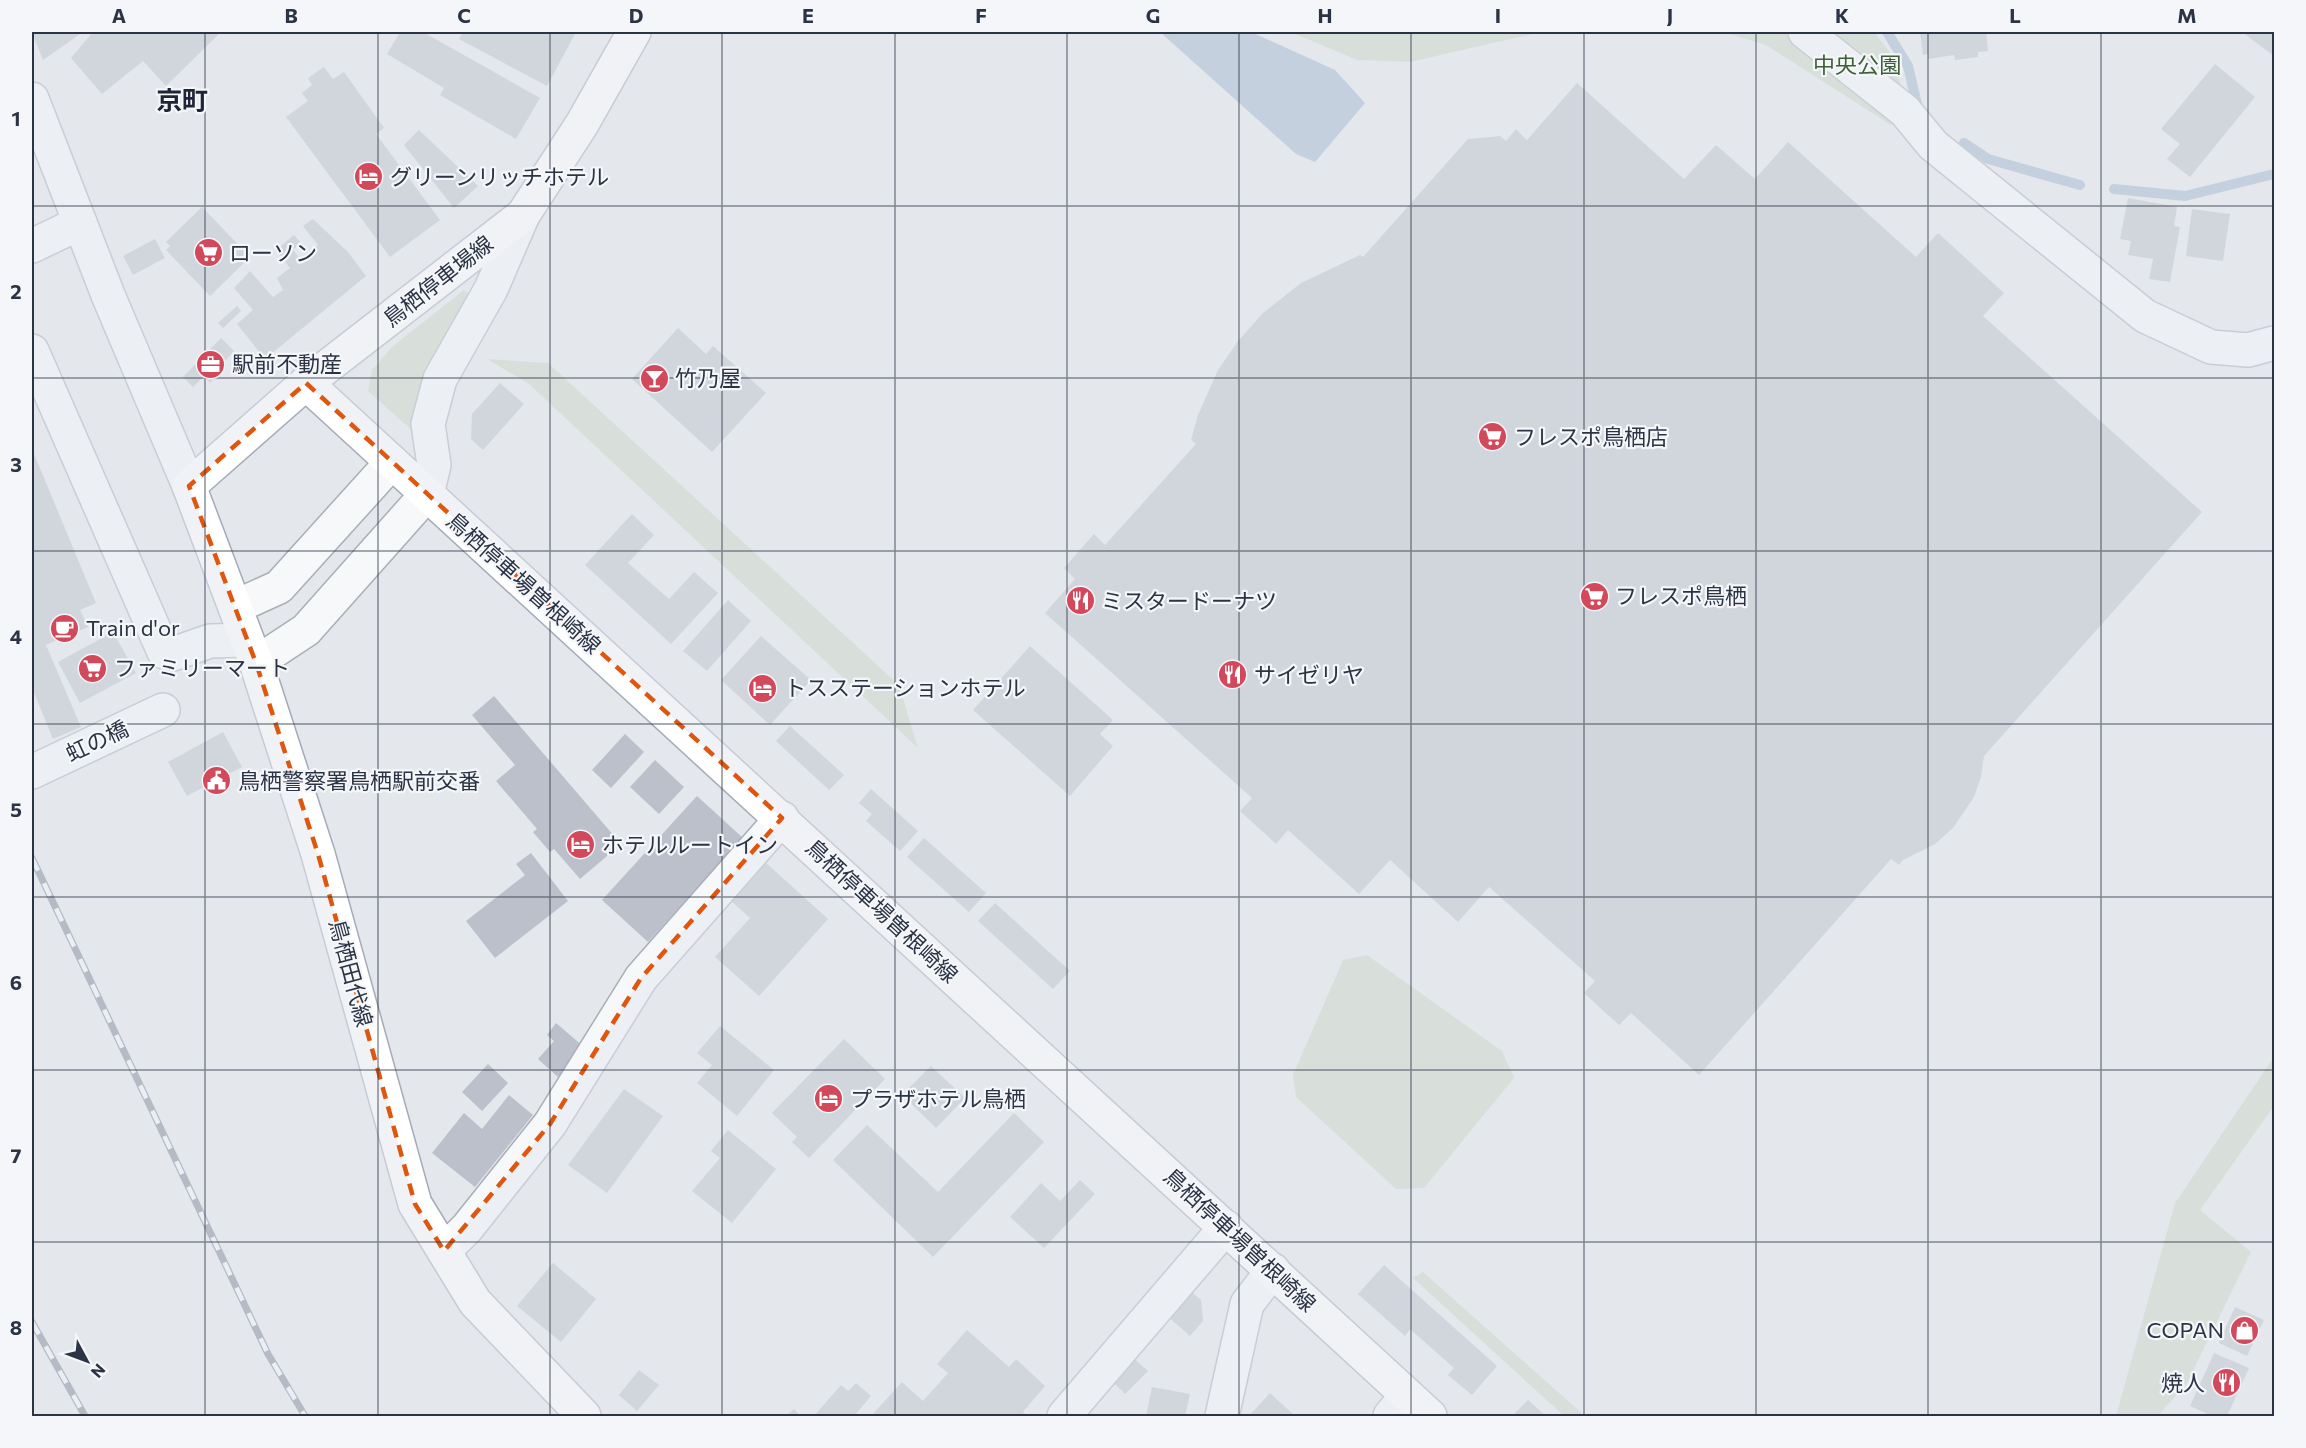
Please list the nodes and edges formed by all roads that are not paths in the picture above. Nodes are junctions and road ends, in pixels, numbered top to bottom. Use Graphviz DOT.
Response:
graph roads {
  1 [pos="634,32"];
  2 [pos="1805,32"];
  3 [pos="32,99"];
  4 [pos="523,215"];
  5 [pos="80,223"];
  6 [pos="32,246"];
  7 [pos="2274,343"];
  8 [pos="32,351"];
  9 [pos="306,383"];
  10 [pos="392,462"];
  11 [pos="189,486"];
  12 [pos="427,494"];
  13 [pos="235,607"];
  14 [pos="251,652"];
  15 [pos="164,710"];
  16 [pos="32,772"];
  17 [pos="782,818"];
  18 [pos="1226,1227"];
  19 [pos="444,1251"];
  20 [pos="1273,1270"];
  21 [pos="1409,1409"];
  22 [pos="584,1416"];
  23 [pos="1064,1416"];
  24 [pos="1222,1416"];
  1 -- 4 [label="main road, 鳥栖停車場線"];
  2 -- 7 [label="street"];
  3 -- 5 [label="street"];
  4 -- 9 [label="main road, 鳥栖停車場線"];
  4 -- 12 [label="street"];
  5 -- 6 [label="street"];
  5 -- 11 [label="street"];
  8 -- 14 [label="street"];
  9 -- 10 [label="main road, 鳥栖停車場曽根崎線"];
  9 -- 11 [label="main road, 鳥栖停車場線"];
  10 -- 12 [label="main road, 鳥栖停車場曽根崎線"];
  10 -- 13 [label="street"];
  11 -- 13 [label="main road, 鳥栖田代線"];
  12 -- 14 [label="street"];
  12 -- 17 [label="main road, 鳥栖停車場曽根崎線"];
  13 -- 14 [label="main road, 鳥栖田代線"];
  14 -- 19 [label="main road, 鳥栖田代線"];
  15 -- 16 [label="street, 虹の橋"];
  17 -- 18 [label="main road, 鳥栖停車場曽根崎線"];
  17 -- 19 [label="street"];
  18 -- 20 [label="main road, 鳥栖停車場曽根崎線"];
  18 -- 23 [label="street"];
  19 -- 22 [label="main road, 鳥栖田代線"];
  20 -- 21 [label="main road, 鳥栖停車場曽根崎線"];
  20 -- 24 [label="street"];
}
